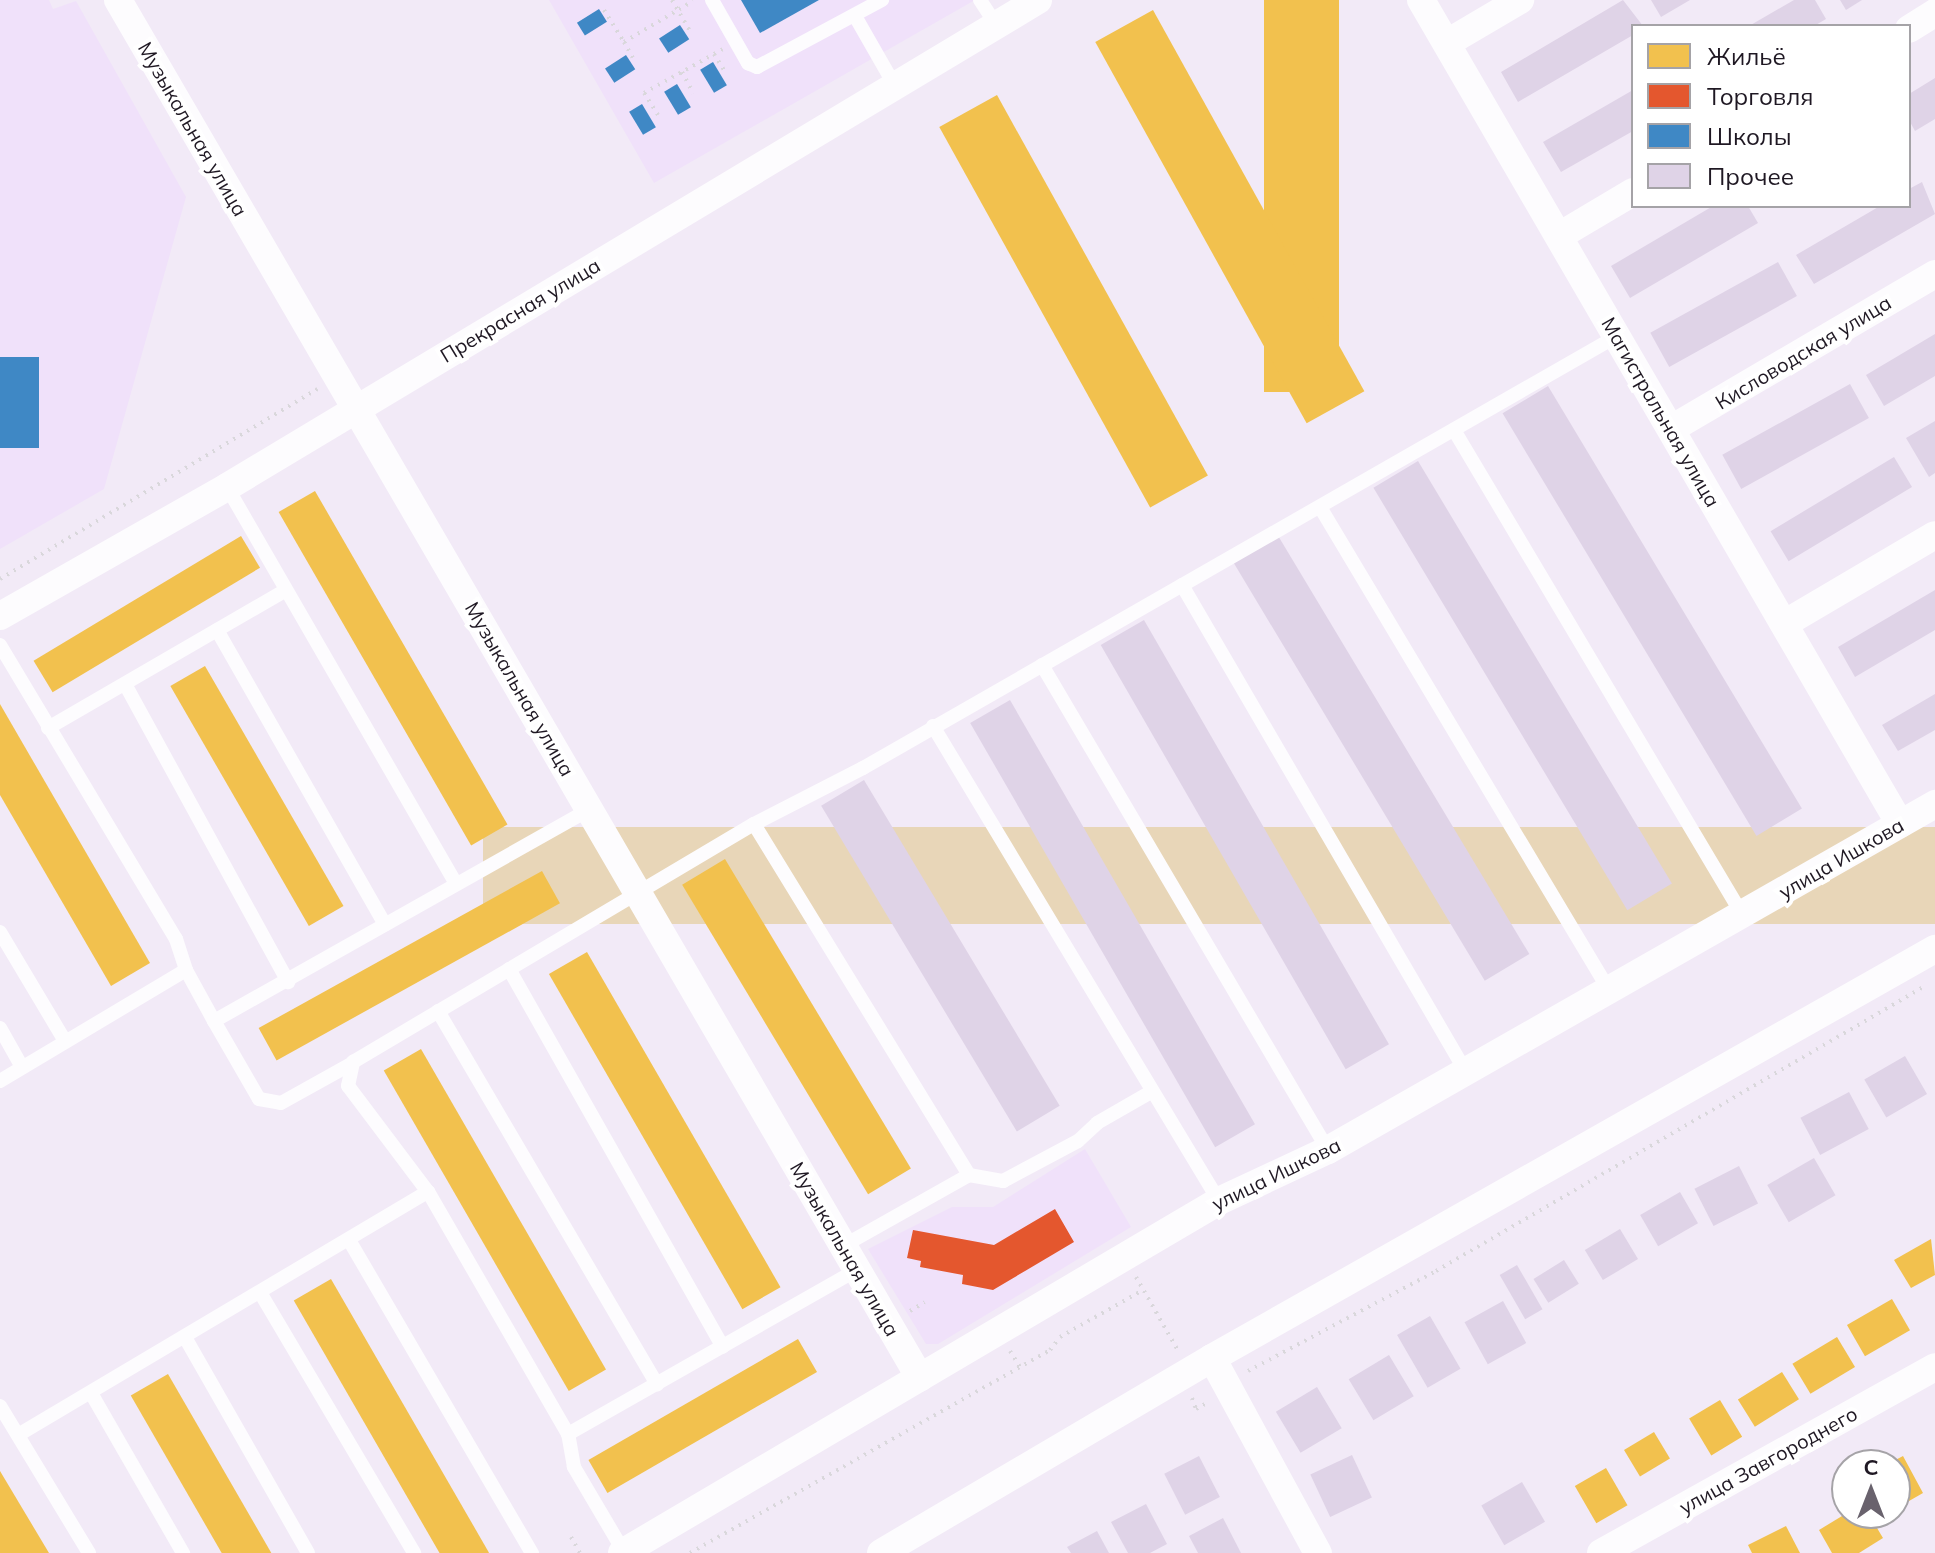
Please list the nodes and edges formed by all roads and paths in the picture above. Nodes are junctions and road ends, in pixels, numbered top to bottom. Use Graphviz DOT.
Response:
graph roads {
  1 [pos="118,0"];
  2 [pos="672,0"];
  3 [pos="695,0"];
  4 [pos="712,0"];
  5 [pos="882,0"];
  6 [pos="980,0"];
  7 [pos="1038,0"];
  8 [pos="1421,0"];
  9 [pos="1520,0"];
  10 [pos="604,10"];
  11 [pos="678,10"];
  12 [pos="1935,13"];
  13 [pos="855,16"];
  14 [pos="996,25"];
  15 [pos="1911,28"];
  16 [pos="690,31"];
  17 [pos="721,34"];
  18 [pos="624,42"];
  19 [pos="1447,43"];
  20 [pos="714,54"];
  21 [pos="633,58"];
  22 [pos="724,70"];
  23 [pos="682,72"];
  24 [pos="894,84"];
  25 [pos="693,93"];
  26 [pos="658,115"];
  27 [pos="1631,193"];
  28 [pos="1559,236"];
  29 [pos="1935,274"];
  30 [pos="1617,336"];
  31 [pos="337,378"];
  32 [pos="356,410"];
  33 [pos="1671,429"];
  34 [pos="1454,430"];
  35 [pos="227,487"];
  36 [pos="1320,507"];
  37 [pos="1935,535"];
  38 [pos="0,579"];
  39 [pos="1182,585"];
  40 [pos="286,590"];
  41 [pos="0,616"];
  42 [pos="1784,624"];
  43 [pos="217,630"];
  44 [pos="0,645"];
  45 [pos="1042,665"];
  46 [pos="125,684"];
  47 [pos="933,726"];
  48 [pos="48,728"];
  49 [pos="1935,804"];
  50 [pos="590,809"];
  51 [pos="754,824"];
  52 [pos="1900,824"];
  53 [pos="456,884"];
  54 [pos="638,893"];
  55 [pos="1742,914"];
  56 [pos="385,925"];
  57 [pos="0,932"];
  58 [pos="1935,949"];
  59 [pos="509,969"];
  60 [pos="186,970"];
  61 [pos="1935,981"];
  62 [pos="288,982"];
  63 [pos="1609,990"];
  64 [pos="438,1011"];
  65 [pos="214,1021"];
  66 [pos="0,1028"];
  67 [pos="65,1041"];
  68 [pos="353,1062"];
  69 [pos="22,1067"];
  70 [pos="1466,1072"];
  71 [pos="0,1081"];
  72 [pos="1151,1092"];
  73 [pos="1328,1150"];
  74 [pos="969,1175"];
  75 [pos="428,1192"];
  76 [pos="1219,1201"];
  77 [pos="349,1240"];
  78 [pos="850,1258"];
  79 [pos="261,1294"];
  80 [pos="186,1339"];
  81 [pos="723,1347"];
  82 [pos="1179,1351"];
  83 [pos="1212,1358"];
  84 [pos="1935,1367"];
  85 [pos="920,1378"];
  86 [pos="657,1384"];
  87 [pos="1228,1387"];
  88 [pos="1187,1389"];
  89 [pos="91,1393"];
  90 [pos="0,1406"];
  91 [pos="568,1434"];
  92 [pos="18,1435"];
  93 [pos="571,1537"];
  94 [pos="623,1552"];
  95 [pos="89,1553"];
  96 [pos="183,1553"];
  97 [pos="308,1553"];
  98 [pos="414,1553"];
  99 [pos="532,1553"];
  100 [pos="580,1553"];
  101 [pos="690,1553"];
  102 [pos="881,1553"];
  103 [pos="1318,1553"];
  104 [pos="1601,1553"];
  1 -- 31 [label="street, Музыкальная улица"];
  2 -- 11 [label="path"];
  3 -- 11 [label="path"];
  4 -- 13 [label="lane"];
  5 -- 13 [label="lane"];
  6 -- 14 [label="lane"];
  7 -- 14 [label="street, Прекрасная улица"];
  8 -- 19 [label="street, Магистральная улица"];
  9 -- 19 [label="street"];
  10 -- 18 [label="path"];
  11 -- 16 [label="path"];
  11 -- 18 [label="path"];
  12 -- 15 [label="street"];
  13 -- 24 [label="lane"];
  14 -- 24 [label="street, Прекрасная улица"];
  17 -- 20 [label="path"];
  18 -- 21 [label="path"];
  19 -- 28 [label="street, Магистральная улица"];
  20 -- 22 [label="path"];
  20 -- 23 [label="path"];
  23 -- 25 [label="path"];
  23 -- 26 [label="path"];
  24 -- 32 [label="street, Прекрасная улица"];
  27 -- 28 [label="street"];
  28 -- 30 [label="street, Магистральная улица"];
  29 -- 33 [label="street, Кисловодская улица"];
  30 -- 33 [label="street, Магистральная улица"];
  30 -- 34 [label="lane"];
  31 -- 32 [label="street, Музыкальная улица"];
  31 -- 38 [label="path"];
  32 -- 35 [label="street, Прекрасная улица"];
  32 -- 50 [label="street, Музыкальная улица"];
  33 -- 42 [label="street, Магистральная улица"];
  34 -- 36 [label="lane"];
  34 -- 55 [label="lane"];
  35 -- 40 [label="lane"];
  35 -- 41 [label="street, Прекрасная улица"];
  36 -- 39 [label="lane"];
  36 -- 63 [label="lane"];
  37 -- 42 [label="street"];
  39 -- 45 [label="lane"];
  39 -- 70 [label="lane"];
  40 -- 43 [label="lane"];
  40 -- 53 [label="lane"];
  42 -- 52 [label="street, Магистральная улица"];
  43 -- 46 [label="lane"];
  43 -- 56 [label="lane"];
  44 -- 48 [label="lane"];
  45 -- 47 [label="lane"];
  45 -- 73 [label="lane"];
  46 -- 48 [label="lane"];
  46 -- 62 [label="lane"];
  47 -- 51 [label="lane"];
  47 -- 72 [label="lane"];
  48 -- 60 [label="lane"];
  49 -- 52 [label="street, улица Ишкова"];
  50 -- 53 [label="lane"];
  50 -- 54 [label="street, Музыкальная улица"];
  51 -- 54 [label="lane"];
  51 -- 74 [label="lane"];
  52 -- 55 [label="street, улица Ишкова"];
  53 -- 56 [label="lane"];
  54 -- 59 [label="lane"];
  54 -- 78 [label="street, Музыкальная улица"];
  55 -- 63 [label="street, улица Ишкова"];
  56 -- 62 [label="lane"];
  57 -- 67 [label="lane"];
  58 -- 83 [label="street"];
  59 -- 64 [label="lane"];
  59 -- 81 [label="lane"];
  60 -- 65 [label="lane"];
  60 -- 67 [label="lane"];
  61 -- 87 [label="path"];
  62 -- 65 [label="lane"];
  63 -- 70 [label="street, улица Ишкова"];
  64 -- 68 [label="lane"];
  64 -- 86 [label="lane"];
  65 -- 68 [label="lane"];
  66 -- 69 [label="lane"];
  67 -- 69 [label="lane"];
  68 -- 75 [label="lane"];
  69 -- 71 [label="lane"];
  70 -- 73 [label="street, улица Ишкова"];
  72 -- 74 [label="lane"];
  72 -- 76 [label="lane"];
  73 -- 76 [label="street, улица Ишкова"];
  74 -- 78 [label="lane"];
  75 -- 77 [label="lane"];
  75 -- 91 [label="lane"];
  76 -- 85 [label="street, улица Ишкова"];
  77 -- 79 [label="lane"];
  77 -- 99 [label="lane"];
  78 -- 81 [label="lane"];
  78 -- 85 [label="street, Музыкальная улица"];
  79 -- 80 [label="lane"];
  79 -- 98 [label="lane"];
  80 -- 89 [label="lane"];
  80 -- 97 [label="lane"];
  81 -- 86 [label="lane"];
  82 -- 101 [label="path"];
  83 -- 87 [label="street"];
  83 -- 102 [label="street"];
  84 -- 104 [label="street, улица Завгороднего"];
  85 -- 94 [label="street, улица Ишкова"];
  86 -- 91 [label="lane"];
  87 -- 88 [label="path"];
  87 -- 103 [label="street"];
  89 -- 92 [label="lane"];
  89 -- 96 [label="lane"];
  90 -- 92 [label="lane"];
  91 -- 94 [label="lane"];
  92 -- 95 [label="lane"];
  93 -- 100 [label="path"];
}
